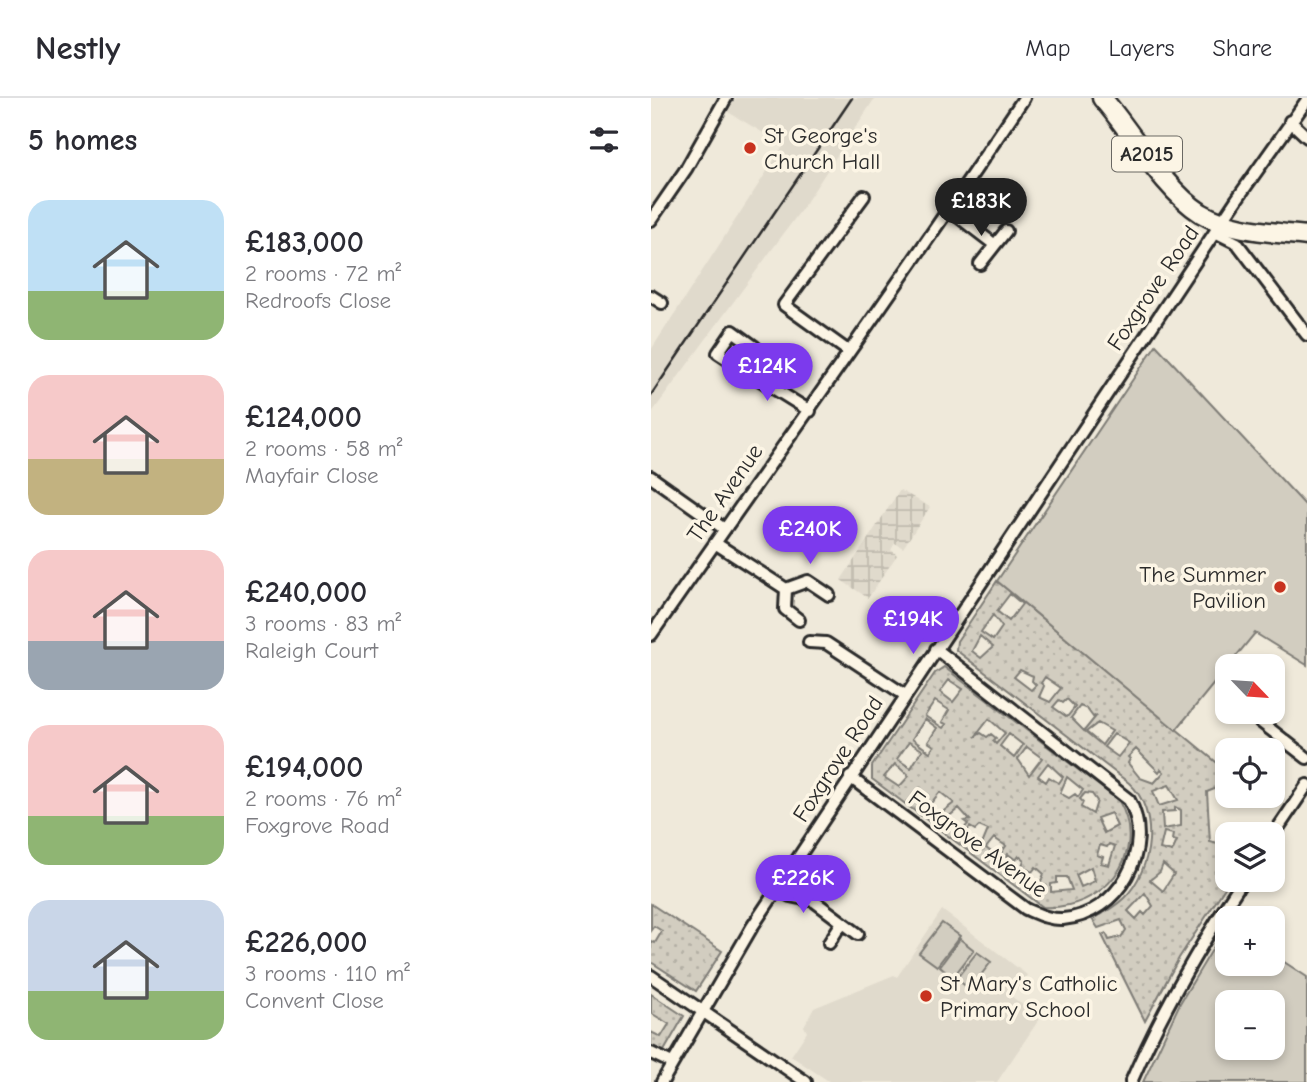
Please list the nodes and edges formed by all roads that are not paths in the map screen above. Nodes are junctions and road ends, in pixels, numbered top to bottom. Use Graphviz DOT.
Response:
graph roads {
  1 [pos="725,98"];
  2 [pos="1024,98"];
  3 [pos="1102,98"];
  4 [pos="1307,100"];
  5 [pos="1290,121"];
  6 [pos="1307,137"];
  7 [pos="864,196"];
  8 [pos="947,208"];
  9 [pos="651,220"];
  10 [pos="1219,227"];
  11 [pos="1006,231"];
  12 [pos="1307,236"];
  13 [pos="995,245"];
  14 [pos="980,264"];
  15 [pos="651,296"];
  16 [pos="661,303"];
  17 [pos="1307,335"];
  18 [pos="848,351"];
  19 [pos="741,368"];
  20 [pos="810,411"];
  21 [pos="651,478"];
  22 [pos="723,528"];
  23 [pos="715,543"];
  24 [pos="786,589"];
  25 [pos="829,595"];
  26 [pos="799,620"];
  27 [pos="651,635"];
  28 [pos="809,642"];
  29 [pos="936,649"];
  30 [pos="905,695"];
  31 [pos="1263,724"];
  32 [pos="1307,758"];
  33 [pos="851,777"];
  34 [pos="1307,785"];
  35 [pos="1282,822"];
  36 [pos="778,889"];
  37 [pos="1235,892"];
  38 [pos="841,923"];
  39 [pos="858,934"];
  40 [pos="829,943"];
  41 [pos="651,976"];
  42 [pos="702,1010"];
  43 [pos="651,1053"];
  44 [pos="672,1063"];
  45 [pos="662,1082"];
  46 [pos="806,1082"];
  47 [pos="1131,1082"];
  1 -- 9 [label="street"];
  2 -- 8 [label="street, The Avenue"];
  3 -- 10 [label="main road, A2015"];
  4 -- 5 [label="street, Foxgrove Road"];
  5 -- 6 [label="street"];
  5 -- 10 [label="street, Foxgrove Road"];
  7 -- 18 [label="street"];
  8 -- 13 [label="street"];
  8 -- 18 [label="street, The Avenue"];
  10 -- 12 [label="main road, A2015"];
  10 -- 17 [label="street"];
  10 -- 29 [label="street, Foxgrove Road"];
  11 -- 13 [label="street"];
  13 -- 14 [label="street"];
  15 -- 16 [label="street"];
  18 -- 20 [label="street, The Avenue"];
  19 -- 20 [label="street"];
  20 -- 22 [label="street, The Avenue"];
  21 -- 22 [label="street"];
  22 -- 23 [label="street, The Avenue"];
  23 -- 24 [label="street"];
  23 -- 27 [label="street, The Avenue"];
  24 -- 25 [label="street"];
  24 -- 26 [label="street"];
  28 -- 30 [label="street"];
  29 -- 30 [label="street, Foxgrove Road"];
  29 -- 33 [label="street, Foxgrove Avenue"];
  30 -- 33 [label="street, Foxgrove Road"];
  31 -- 32 [label="street"];
  33 -- 36 [label="street, Foxgrove Road"];
  34 -- 35 [label="street"];
  36 -- 38 [label="street"];
  36 -- 42 [label="street, Foxgrove Road"];
  37 -- 47 [label="street"];
  38 -- 39 [label="street"];
  38 -- 40 [label="street"];
  41 -- 42 [label="street"];
  42 -- 44 [label="street, Foxgrove Road"];
  42 -- 46 [label="street"];
  43 -- 44 [label="street"];
  44 -- 45 [label="street, Foxgrove Road"];
}
